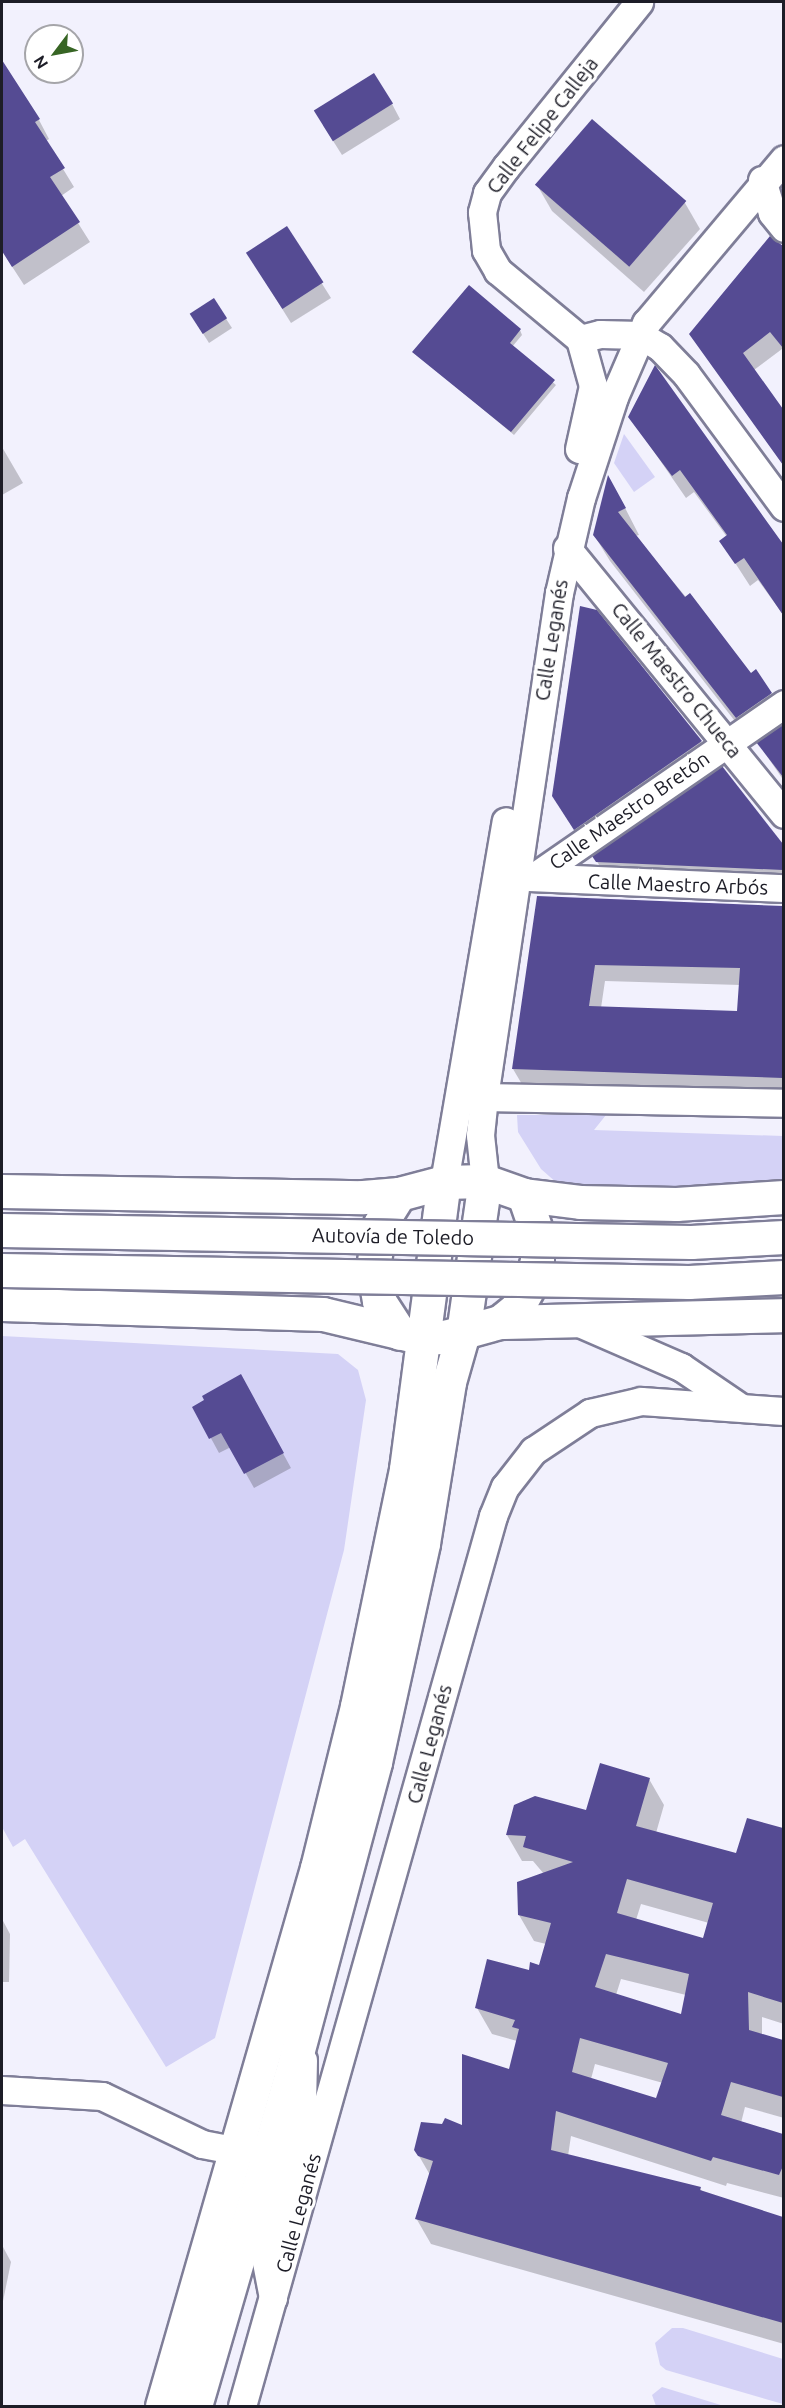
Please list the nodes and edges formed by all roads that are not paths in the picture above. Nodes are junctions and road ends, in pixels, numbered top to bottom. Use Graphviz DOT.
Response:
graph roads {
  1 [pos="639,2"];
  2 [pos="783,159"];
  3 [pos="762,180"];
  4 [pos="783,228"];
  5 [pos="640,334"];
  6 [pos="580,339"];
  7 [pos="783,507"];
  8 [pos="567,548"];
  9 [pos="783,704"];
  10 [pos="728,741"];
  11 [pos="783,814"];
  12 [pos="535,876"];
  13 [pos="783,888"];
  14 [pos="514,900"];
  15 [pos="484,1097"];
  16 [pos="783,1103"];
  17 [pos="485,1181"];
  18 [pos="444,1182"];
  19 [pos="2,1191"];
  20 [pos="399,1194"];
  21 [pos="524,1195"];
  22 [pos="783,1197"];
  23 [pos="2,1230"];
  24 [pos="783,1237"];
  25 [pos="2,1270"];
  26 [pos="783,1277"];
  27 [pos="2,1304"];
  28 [pos="783,1315"];
  29 [pos="572,1318"];
  30 [pos="500,1322"];
  31 [pos="463,1333"];
  32 [pos="412,1335"];
  33 [pos="740,1407"];
  34 [pos="783,1411"];
  35 [pos="303,2032"];
  36 [pos="2,2090"];
  37 [pos="272,2138"];
  38 [pos="234,2150"];
  39 [pos="274,2302"];
  40 [pos="162,2406"];
  41 [pos="195,2406"];
  42 [pos="242,2406"];
  1 -- 6 [label="street, Calle Felipe Calleja"];
  2 -- 3 [label="street, Calle Leganés"];
  3 -- 4 [label="street"];
  3 -- 5 [label="street, Calle Leganés"];
  5 -- 6 [label="street"];
  5 -- 7 [label="street"];
  5 -- 8 [label="street, Calle Leganés"];
  6 -- 18 [label="street, Calle Leganés"];
  8 -- 10 [label="street, Calle Maestro Chueca"];
  8 -- 14 [label="street, Calle Leganés"];
  9 -- 10 [label="street, Calle Maestro Bretón"];
  10 -- 11 [label="street, Calle Maestro Chueca"];
  10 -- 12 [label="street, Calle Maestro Bretón"];
  12 -- 13 [label="street, Calle Maestro Arbós"];
  12 -- 14 [label="street"];
  14 -- 15 [label="street, Calle Leganés"];
  15 -- 16 [label="street"];
  15 -- 17 [label="street, Calle Leganés"];
  17 -- 18 [label="highway"];
  17 -- 21 [label="highway"];
  17 -- 31 [label="highway, Calle Leganés"];
  18 -- 20 [label="highway"];
  18 -- 32 [label="highway, Calle Leganés"];
  19 -- 20 [label="highway"];
  20 -- 32 [label="highway"];
  21 -- 22 [label="highway"];
  21 -- 30 [label="highway"];
  23 -- 24 [label="highway, Autovía de Toledo, bridge"];
  25 -- 26 [label="highway, Autovía de Toledo, bridge"];
  27 -- 32 [label="highway"];
  28 -- 29 [label="highway"];
  29 -- 30 [label="highway"];
  29 -- 33 [label="street"];
  30 -- 31 [label="highway"];
  31 -- 32 [label="highway"];
  31 -- 35 [label="highway, Calle Leganés"];
  32 -- 38 [label="highway, Calle Leganés"];
  33 -- 34 [label="street, Calle Leganés"];
  33 -- 39 [label="street, Calle Leganés"];
  35 -- 37 [label="highway, Calle Leganés"];
  35 -- 39 [label="street, Calle Leganés"];
  36 -- 38 [label="street"];
  37 -- 38 [label="street"];
  37 -- 41 [label="highway, Calle Leganés"];
  38 -- 40 [label="highway, Calle Leganés"];
  39 -- 42 [label="street, Calle Leganés"];
}
